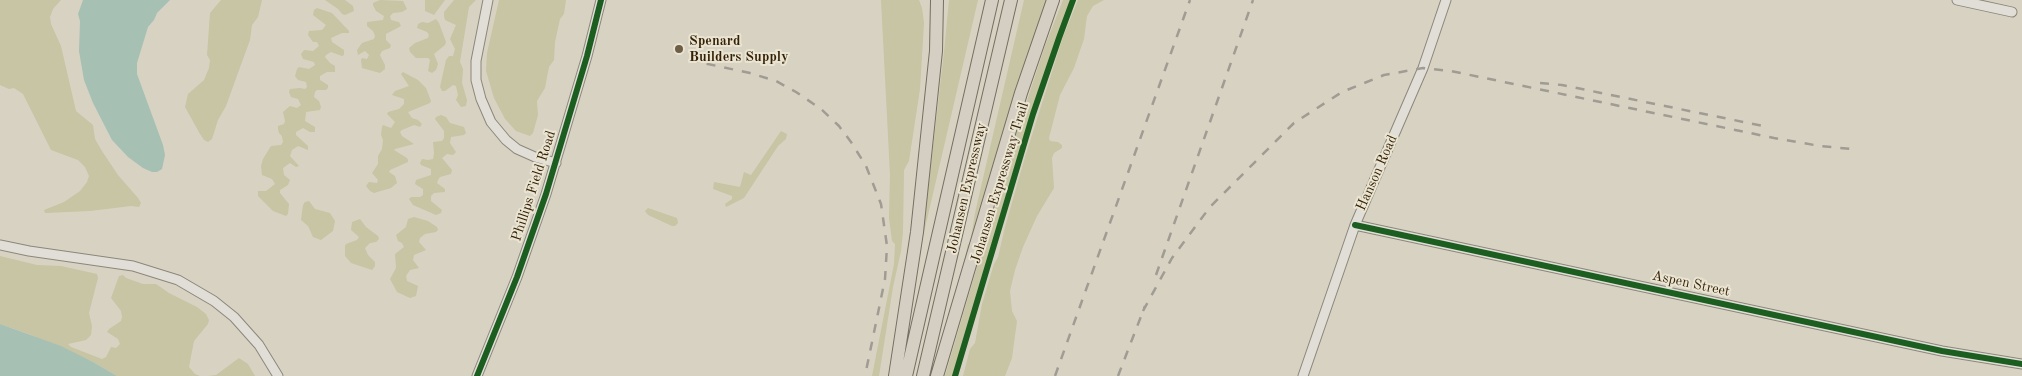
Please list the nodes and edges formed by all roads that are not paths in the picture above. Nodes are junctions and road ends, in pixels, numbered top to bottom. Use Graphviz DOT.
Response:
graph roads {
  1 [pos="488,0"];
  2 [pos="601,0"];
  3 [pos="937,0"];
  4 [pos="943,0"];
  5 [pos="992,0"];
  6 [pos="1011,0"];
  7 [pos="1053,0"];
  8 [pos="1446,0"];
  9 [pos="1957,0"];
  10 [pos="2012,12"];
  11 [pos="936,51"];
  12 [pos="556,163"];
  13 [pos="1355,225"];
  14 [pos="0,244"];
  15 [pos="2022,364"];
  16 [pos="278,376"];
  17 [pos="477,376"];
  18 [pos="895,376"];
  19 [pos="906,376"];
  20 [pos="923,376"];
  21 [pos="937,376"];
  22 [pos="1303,376"];
  1 -- 12 [label="street"];
  2 -- 12 [label="street, Phillips Field Road"];
  3 -- 11 [label="highway"];
  4 -- 11 [label="highway"];
  5 -- 19 [label="highway, Johansen Expressway"];
  6 -- 20 [label="highway, Johansen Expressway"];
  7 -- 21 [label="highway"];
  8 -- 13 [label="street, Hanson Road"];
  9 -- 10 [label="street"];
  11 -- 18 [label="highway"];
  12 -- 17 [label="street, Phillips Field Road"];
  13 -- 15 [label="street, Aspen Street"];
  13 -- 22 [label="street, Hanson Road"];
  14 -- 16 [label="street"];
}
